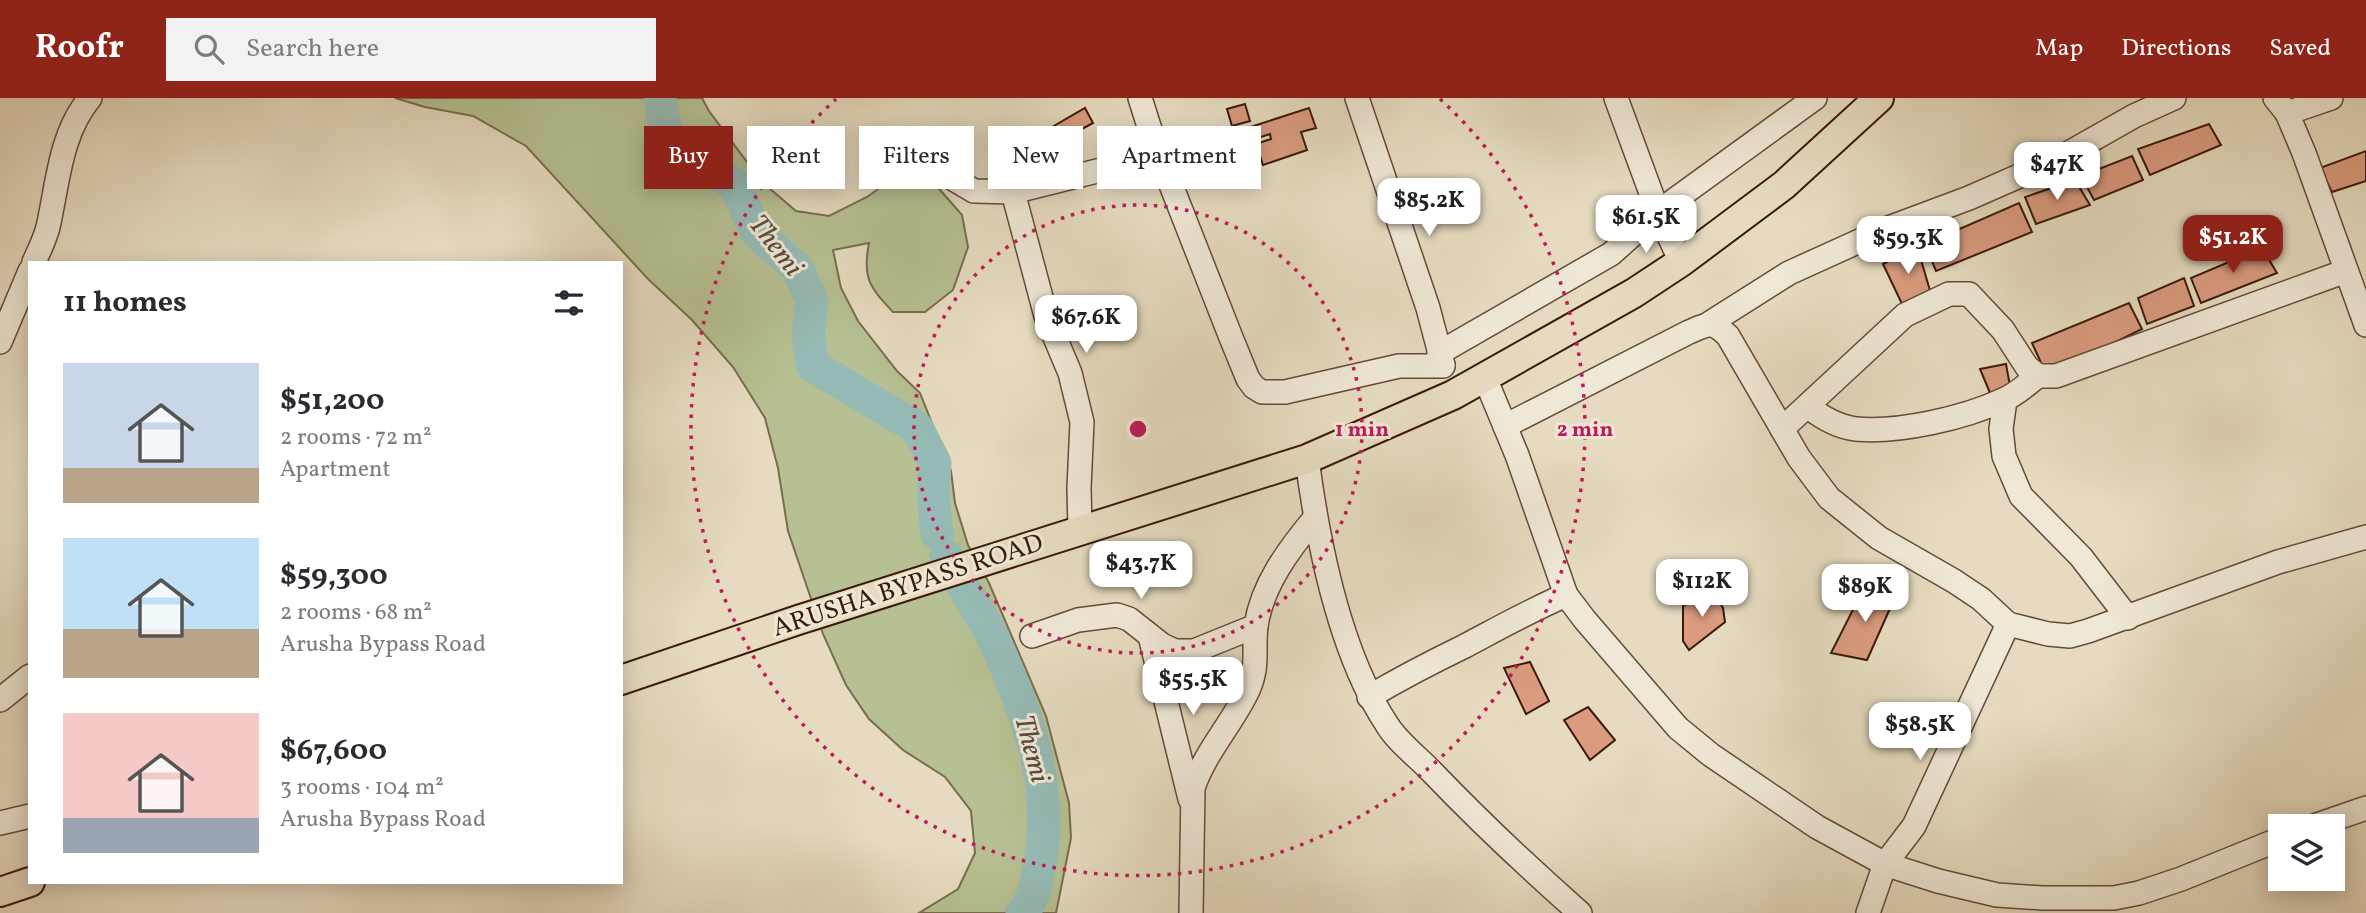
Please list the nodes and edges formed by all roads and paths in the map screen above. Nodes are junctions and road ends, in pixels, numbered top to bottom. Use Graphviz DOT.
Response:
graph roads {
  1 [pos="90,98"];
  2 [pos="1140,98"];
  3 [pos="1357,98"];
  4 [pos="1616,98"];
  5 [pos="1815,98"];
  6 [pos="1879,98"];
  7 [pos="2175,98"];
  8 [pos="2330,98"];
  9 [pos="2281,106"];
  10 [pos="1149,126"];
  11 [pos="1097,172"];
  12 [pos="971,189"];
  13 [pos="1173,189"];
  14 [pos="1013,192"];
  15 [pos="1658,212"];
  16 [pos="34,261"];
  17 [pos="1681,262"];
  18 [pos="2346,271"];
  19 [pos="28,276"];
  20 [pos="1710,323"];
  21 [pos="2366,325"];
  22 [pos="0,342"];
  23 [pos="1441,359"];
  24 [pos="2038,376"];
  25 [pos="1485,378"];
  26 [pos="1453,395"];
  27 [pos="2005,400"];
  28 [pos="1808,407"];
  29 [pos="1505,426"];
  30 [pos="1782,429"];
  31 [pos="1307,459"];
  32 [pos="1315,518"];
  33 [pos="1080,531"];
  34 [pos="2366,537"];
  35 [pos="1566,595"];
  36 [pos="2127,618"];
  37 [pos="2008,624"];
  38 [pos="1256,626"];
  39 [pos="1032,636"];
  40 [pos="1150,636"];
  41 [pos="28,678"];
  42 [pos="623,679"];
  43 [pos="1370,696"];
  44 [pos="0,700"];
  45 [pos="2366,807"];
  46 [pos="1193,809"];
  47 [pos="2345,815"];
  48 [pos="28,816"];
  49 [pos="0,823"];
  50 [pos="2268,844"];
  51 [pos="1885,864"];
  52 [pos="28,882"];
  53 [pos="0,892"];
  54 [pos="1191,913"];
  55 [pos="1580,913"];
  56 [pos="1868,913"];
  1 -- 16 [label="street"];
  2 -- 10 [label="street"];
  3 -- 23 [label="street"];
  4 -- 15 [label="street"];
  5 -- 15 [label="street"];
  6 -- 17 [label="main road, ARUSHA BYPASS ROAD"];
  7 -- 20 [label="street"];
  8 -- 9 [label="street"];
  9 -- 18 [label="street"];
  11 -- 14 [label="street"];
  12 -- 14 [label="street"];
  13 -- 23 [label="street"];
  14 -- 33 [label="street"];
  15 -- 17 [label="street"];
  15 -- 23 [label="street"];
  17 -- 25 [label="main road, ARUSHA BYPASS ROAD"];
  18 -- 21 [label="street"];
  18 -- 24 [label="street"];
  19 -- 22 [label="street"];
  20 -- 29 [label="street"];
  20 -- 30 [label="street"];
  23 -- 26 [label="street"];
  24 -- 27 [label="street"];
  24 -- 28 [label="street"];
  25 -- 26 [label="main road, ARUSHA BYPASS ROAD"];
  25 -- 29 [label="street"];
  26 -- 31 [label="main road, ARUSHA BYPASS ROAD"];
  27 -- 28 [label="street"];
  27 -- 36 [label="street"];
  28 -- 30 [label="street"];
  29 -- 35 [label="street"];
  30 -- 37 [label="street"];
  31 -- 32 [label="street"];
  31 -- 33 [label="main road, ARUSHA BYPASS ROAD"];
  32 -- 38 [label="street"];
  32 -- 43 [label="street"];
  33 -- 42 [label="main road, ARUSHA BYPASS ROAD"];
  34 -- 36 [label="street"];
  35 -- 43 [label="street"];
  35 -- 51 [label="street"];
  36 -- 37 [label="street"];
  37 -- 51 [label="street"];
  38 -- 40 [label="street"];
  38 -- 46 [label="street"];
  39 -- 40 [label="street"];
  40 -- 46 [label="street"];
  41 -- 44 [label="street"];
  43 -- 55 [label="street"];
  45 -- 47 [label="street"];
  46 -- 54 [label="street"];
  48 -- 49 [label="street"];
  50 -- 51 [label="street"];
  51 -- 56 [label="street"];
  52 -- 53 [label="main road"];
}
